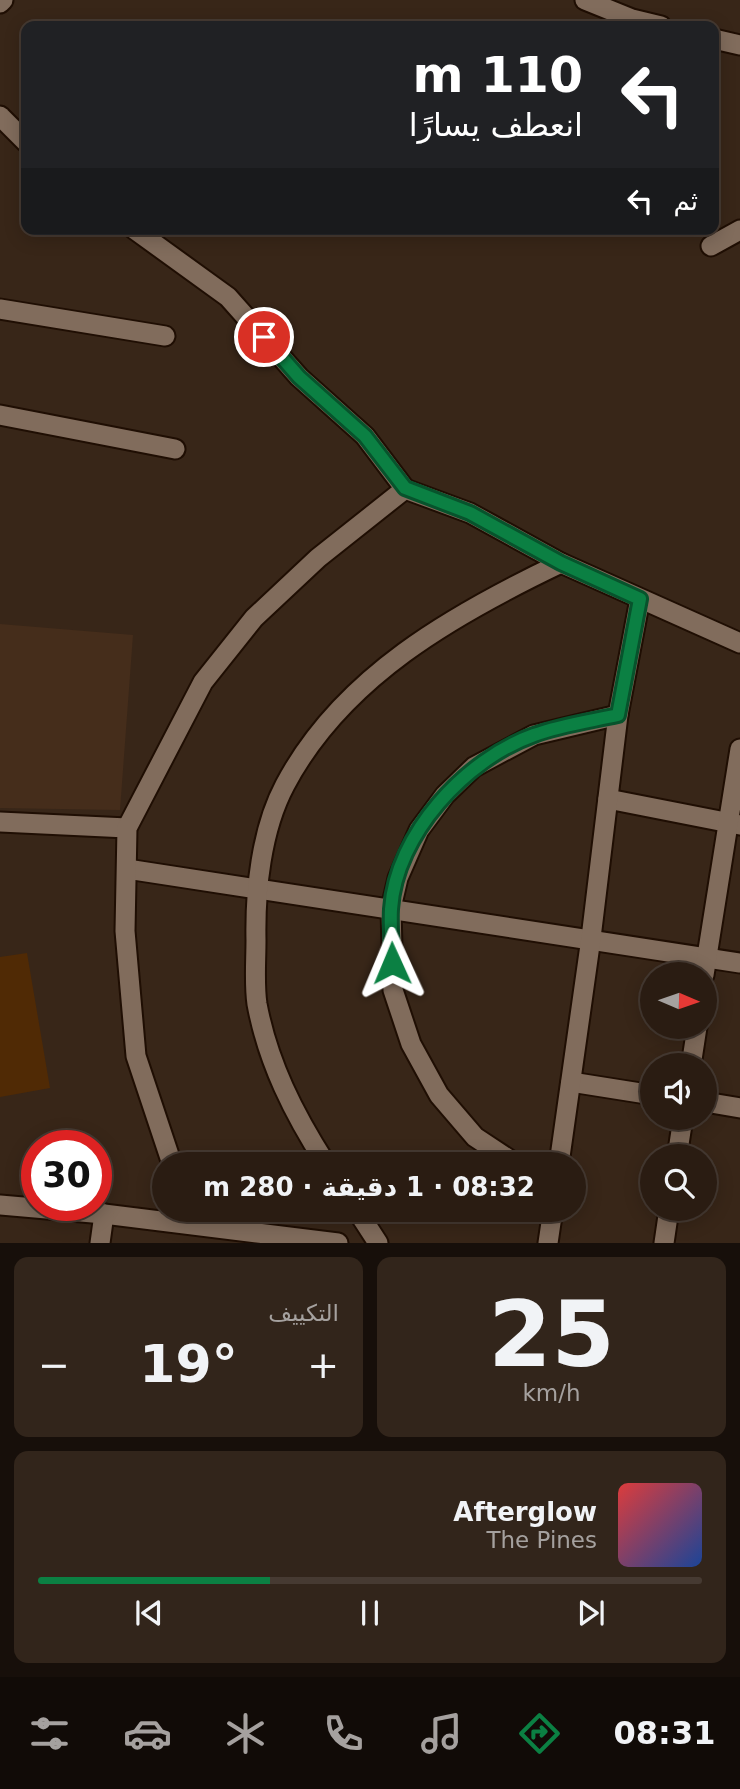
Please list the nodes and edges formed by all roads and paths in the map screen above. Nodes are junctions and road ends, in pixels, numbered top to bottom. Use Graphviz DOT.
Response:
graph roads {
  1 [pos="585,0"];
  2 [pos="640,21"];
  3 [pos="719,40"];
  4 [pos="740,45"];
  5 [pos="0,116"];
  6 [pos="21,137"];
  7 [pos="740,230"];
  8 [pos="142,235"];
  9 [pos="711,246"];
  10 [pos="0,309"];
  11 [pos="165,336"];
  12 [pos="0,415"];
  13 [pos="175,449"];
  14 [pos="405,488"];
  15 [pos="561,563"];
  16 [pos="640,599"];
  17 [pos="740,643"];
  18 [pos="618,715"];
  19 [pos="740,749"];
  20 [pos="608,799"];
  21 [pos="0,822"];
  22 [pos="734,824"];
  23 [pos="127,828"];
  24 [pos="127,869"];
  25 [pos="257,888"];
  26 [pos="391,908"];
  27 [pos="591,938"];
  28 [pos="690,962"];
  29 [pos="707,962"];
  30 [pos="740,963"];
  31 [pos="718,965"];
  32 [pos="570,1082"];
  33 [pos="640,1093"];
  34 [pos="717,1104"];
  35 [pos="740,1108"];
  36 [pos="168,1152"];
  37 [pos="319,1152"];
  38 [pos="498,1152"];
  39 [pos="561,1152"];
  40 [pos="0,1205"];
  41 [pos="21,1207"];
  42 [pos="112,1214"];
  43 [pos="152,1216"];
  44 [pos="103,1221"];
  45 [pos="667,1221"];
  46 [pos="218,1222"];
  47 [pos="364,1222"];
  48 [pos="551,1222"];
  49 [pos="100,1243"];
  50 [pos="338,1243"];
  51 [pos="378,1243"];
  52 [pos="548,1243"];
  53 [pos="664,1243"];
  1 -- 2 [label="street"];
  3 -- 4 [label="street"];
  5 -- 6 [label="street"];
  7 -- 9 [label="street"];
  8 -- 14 [label="street"];
  10 -- 11 [label="street"];
  12 -- 13 [label="street"];
  14 -- 15 [label="street"];
  14 -- 23 [label="street"];
  15 -- 16 [label="street"];
  15 -- 25 [label="street"];
  16 -- 17 [label="street"];
  16 -- 18 [label="street"];
  18 -- 20 [label="street"];
  18 -- 26 [label="street"];
  19 -- 22 [label="street"];
  20 -- 22 [label="street"];
  20 -- 27 [label="street"];
  21 -- 23 [label="street"];
  22 -- 29 [label="street"];
  23 -- 24 [label="street"];
  24 -- 25 [label="street"];
  24 -- 36 [label="street"];
  25 -- 26 [label="street"];
  25 -- 37 [label="street"];
  26 -- 27 [label="street"];
  26 -- 38 [label="street"];
  27 -- 28 [label="street"];
  27 -- 32 [label="street"];
  30 -- 31 [label="street"];
  32 -- 33 [label="street"];
  32 -- 39 [label="street"];
  34 -- 35 [label="street"];
  40 -- 41 [label="street"];
  42 -- 43 [label="street"];
  44 -- 49 [label="street"];
  45 -- 53 [label="street"];
  46 -- 50 [label="street"];
  47 -- 51 [label="street"];
  48 -- 52 [label="street"];
}
